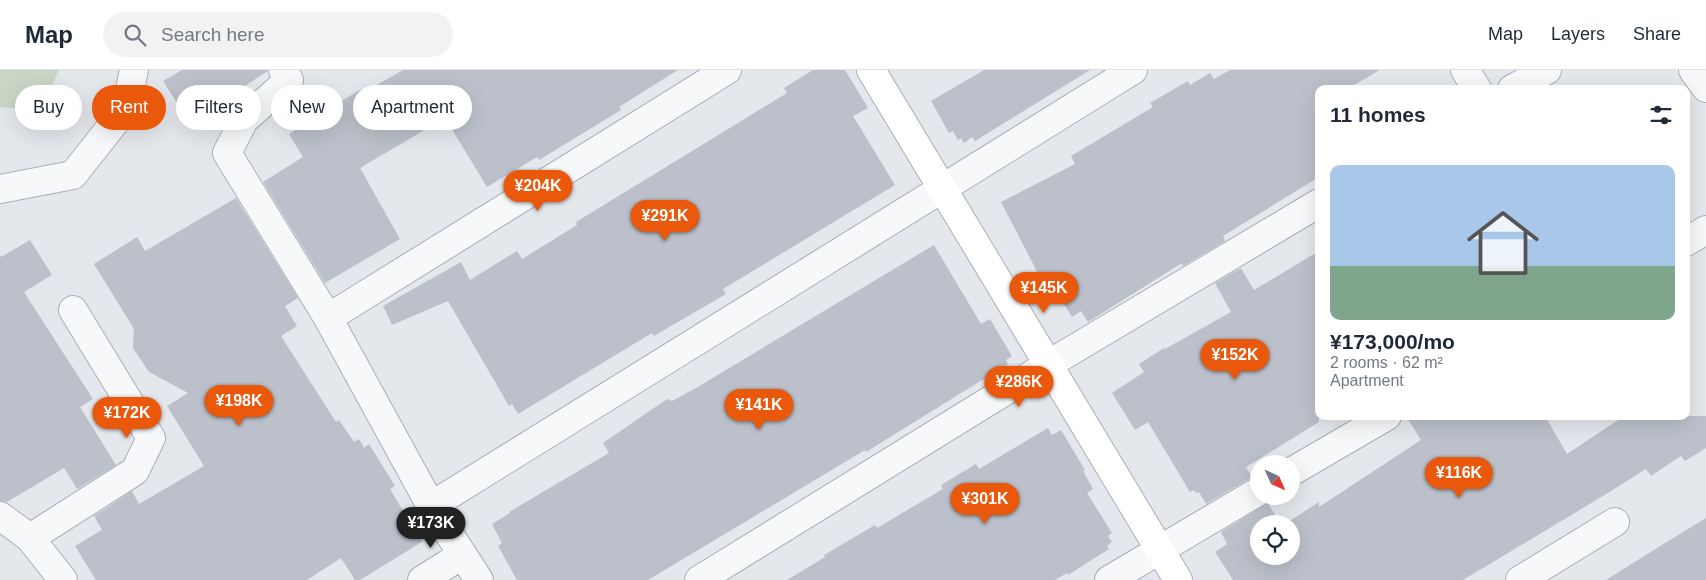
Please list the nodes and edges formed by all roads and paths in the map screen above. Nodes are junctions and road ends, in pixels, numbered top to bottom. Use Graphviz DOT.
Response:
graph roads {
  1 [pos="134,70"];
  2 [pos="727,70"];
  3 [pos="871,70"];
  4 [pos="1132,70"];
  5 [pos="1465,70"];
  6 [pos="1546,70"];
  7 [pos="1693,70"];
  8 [pos="293,73"];
  9 [pos="1474,85"];
  10 [pos="1519,85"];
  11 [pos="1706,88"];
  12 [pos="942,187"];
  13 [pos="0,189"];
  14 [pos="1315,205"];
  15 [pos="1706,230"];
  16 [pos="1690,240"];
  17 [pos="73,310"];
  18 [pos="328,318"];
  19 [pos="1049,364"];
  20 [pos="1380,420"];
  21 [pos="1300,467"];
  22 [pos="1250,496"];
  23 [pos="431,506"];
  24 [pos="0,516"];
  25 [pos="1615,522"];
  26 [pos="30,538"];
  27 [pos="1160,549"];
  28 [pos="462,554"];
  29 [pos="63,580"];
  30 [pos="422,580"];
  31 [pos="479,580"];
  32 [pos="699,580"];
  33 [pos="1109,580"];
  34 [pos="1178,580"];
  35 [pos="1520,580"];
  1 -- 13 [label="street"];
  2 -- 18 [label="street"];
  3 -- 12 [label="street"];
  4 -- 12 [label="street"];
  5 -- 9 [label="street"];
  6 -- 10 [label="street"];
  7 -- 11 [label="street"];
  8 -- 18 [label="street"];
  12 -- 19 [label="street"];
  12 -- 23 [label="street"];
  14 -- 19 [label="street"];
  15 -- 16 [label="street"];
  17 -- 26 [label="street"];
  18 -- 23 [label="street"];
  19 -- 27 [label="street"];
  19 -- 32 [label="street"];
  20 -- 21 [label="street"];
  22 -- 27 [label="street"];
  23 -- 28 [label="street"];
  24 -- 26 [label="street"];
  25 -- 35 [label="street"];
  26 -- 29 [label="street"];
  27 -- 33 [label="street"];
  27 -- 34 [label="street"];
  28 -- 30 [label="street"];
  28 -- 31 [label="street"];
}
